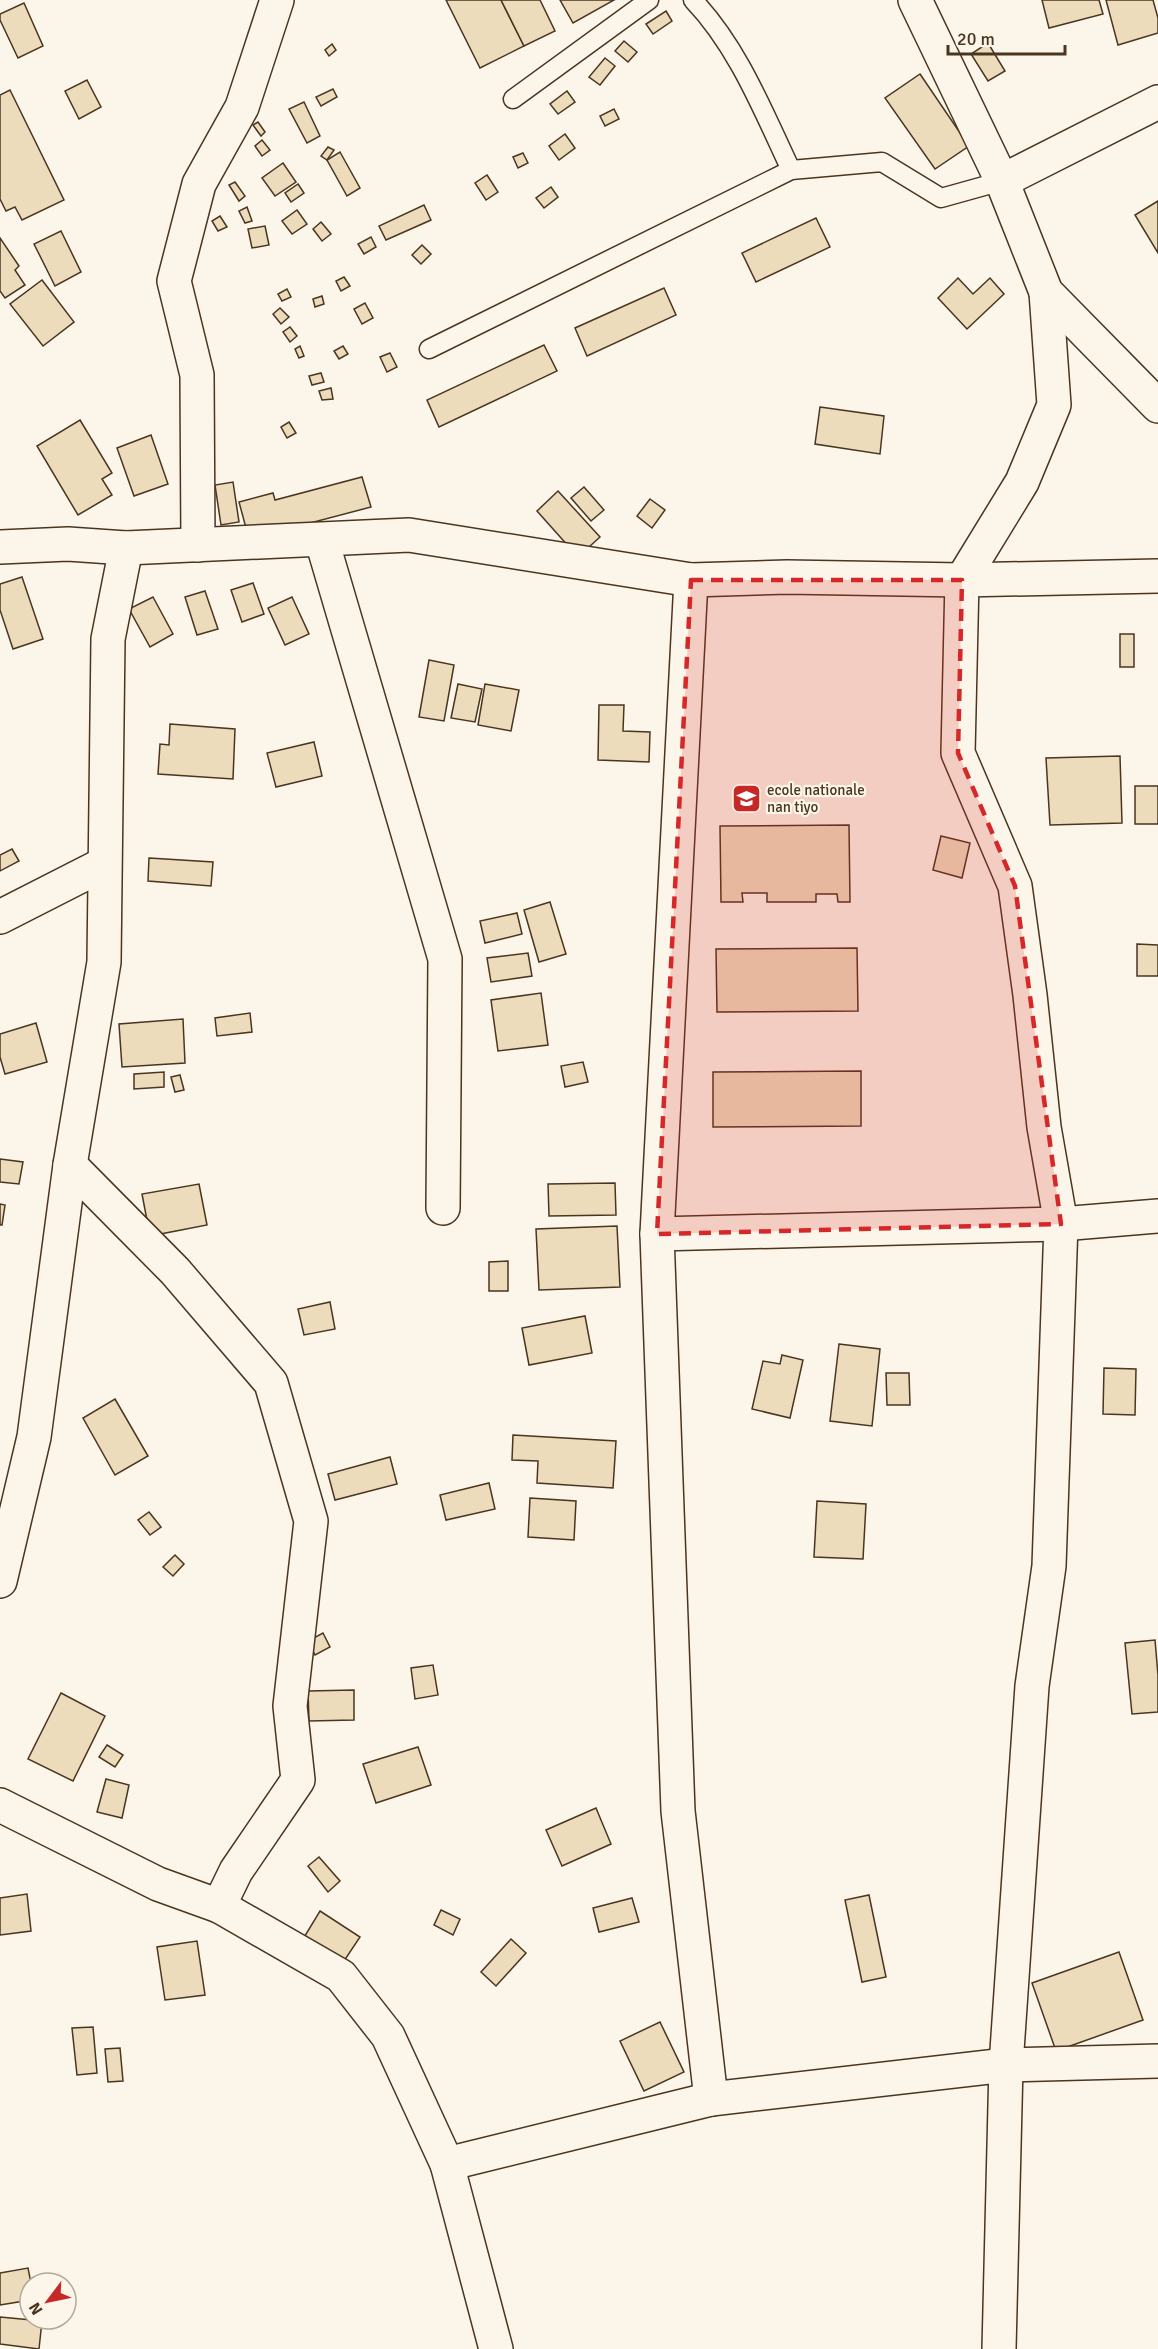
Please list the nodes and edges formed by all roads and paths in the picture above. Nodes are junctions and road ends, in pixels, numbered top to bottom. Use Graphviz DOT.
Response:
graph roads {
  1 [pos="277,0"];
  2 [pos="649,0"];
  3 [pos="693,0"];
  4 [pos="915,0"];
  5 [pos="513,99"];
  6 [pos="1158,102"];
  7 [pos="791,170"];
  8 [pos="1002,181"];
  9 [pos="1046,292"];
  10 [pos="429,349"];
  11 [pos="1158,406"];
  12 [pos="322,541"];
  13 [pos="198,545"];
  14 [pos="0,547"];
  15 [pos="126,548"];
  16 [pos="1158,576"];
  17 [pos="691,580"];
  18 [pos="962,580"];
  19 [pos="104,864"];
  20 [pos="0,917"];
  21 [pos="70,1166"];
  22 [pos="443,1208"];
  23 [pos="1158,1216"];
  24 [pos="1061,1224"];
  25 [pos="657,1234"];
  26 [pos="0,1581"];
  27 [pos="0,1805"];
  28 [pos="219,1906"];
  29 [pos="1158,2061"];
  30 [pos="1006,2065"];
  31 [pos="711,2099"];
  32 [pos="447,2164"];
  33 [pos="496,2349"];
  34 [pos="999,2349"];
  1 -- 13 [label="street"];
  2 -- 5 [label="lane"];
  3 -- 7 [label="lane"];
  4 -- 8 [label="street"];
  6 -- 8 [label="street"];
  7 -- 8 [label="lane"];
  7 -- 10 [label="lane"];
  8 -- 9 [label="street"];
  9 -- 11 [label="street"];
  9 -- 18 [label="street"];
  12 -- 13 [label="street"];
  12 -- 17 [label="street"];
  12 -- 22 [label="street"];
  13 -- 15 [label="street"];
  14 -- 15 [label="street"];
  15 -- 19 [label="street"];
  16 -- 18 [label="street"];
  17 -- 18 [label="street"];
  17 -- 25 [label="street"];
  18 -- 24 [label="street"];
  19 -- 20 [label="street"];
  19 -- 21 [label="street"];
  21 -- 26 [label="street"];
  21 -- 28 [label="street"];
  23 -- 24 [label="street"];
  24 -- 25 [label="street"];
  24 -- 30 [label="street"];
  25 -- 31 [label="street"];
  27 -- 28 [label="street"];
  28 -- 32 [label="street"];
  29 -- 30 [label="street"];
  30 -- 31 [label="street"];
  30 -- 34 [label="street"];
  31 -- 32 [label="street"];
  32 -- 33 [label="street"];
}
